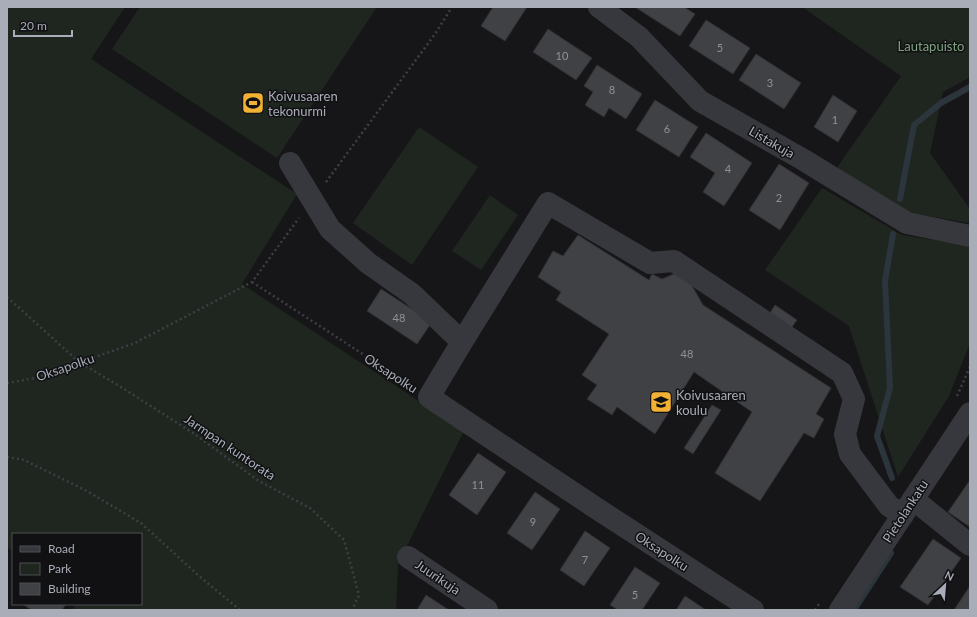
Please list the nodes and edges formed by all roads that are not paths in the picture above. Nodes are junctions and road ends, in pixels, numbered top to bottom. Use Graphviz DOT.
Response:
graph roads {
  1 [pos="599,7"];
  2 [pos="290,163"];
  3 [pos="970,236"];
  4 [pos="462,342"];
  5 [pos="970,413"];
  6 [pos="908,507"];
  7 [pos="970,545"];
  8 [pos="408,557"];
  9 [pos="487,610"];
  10 [pos="753,610"];
  11 [pos="840,610"];
  1 -- 3 [label="street, Listakuja"];
  2 -- 4 [label="street"];
  4 -- 6 [label="street"];
  4 -- 10 [label="street, Oksapolku"];
  5 -- 6 [label="street, Pietolankatu"];
  6 -- 7 [label="street"];
  6 -- 11 [label="street, Pietolankatu"];
  8 -- 9 [label="street, Juurikuja"];
}
